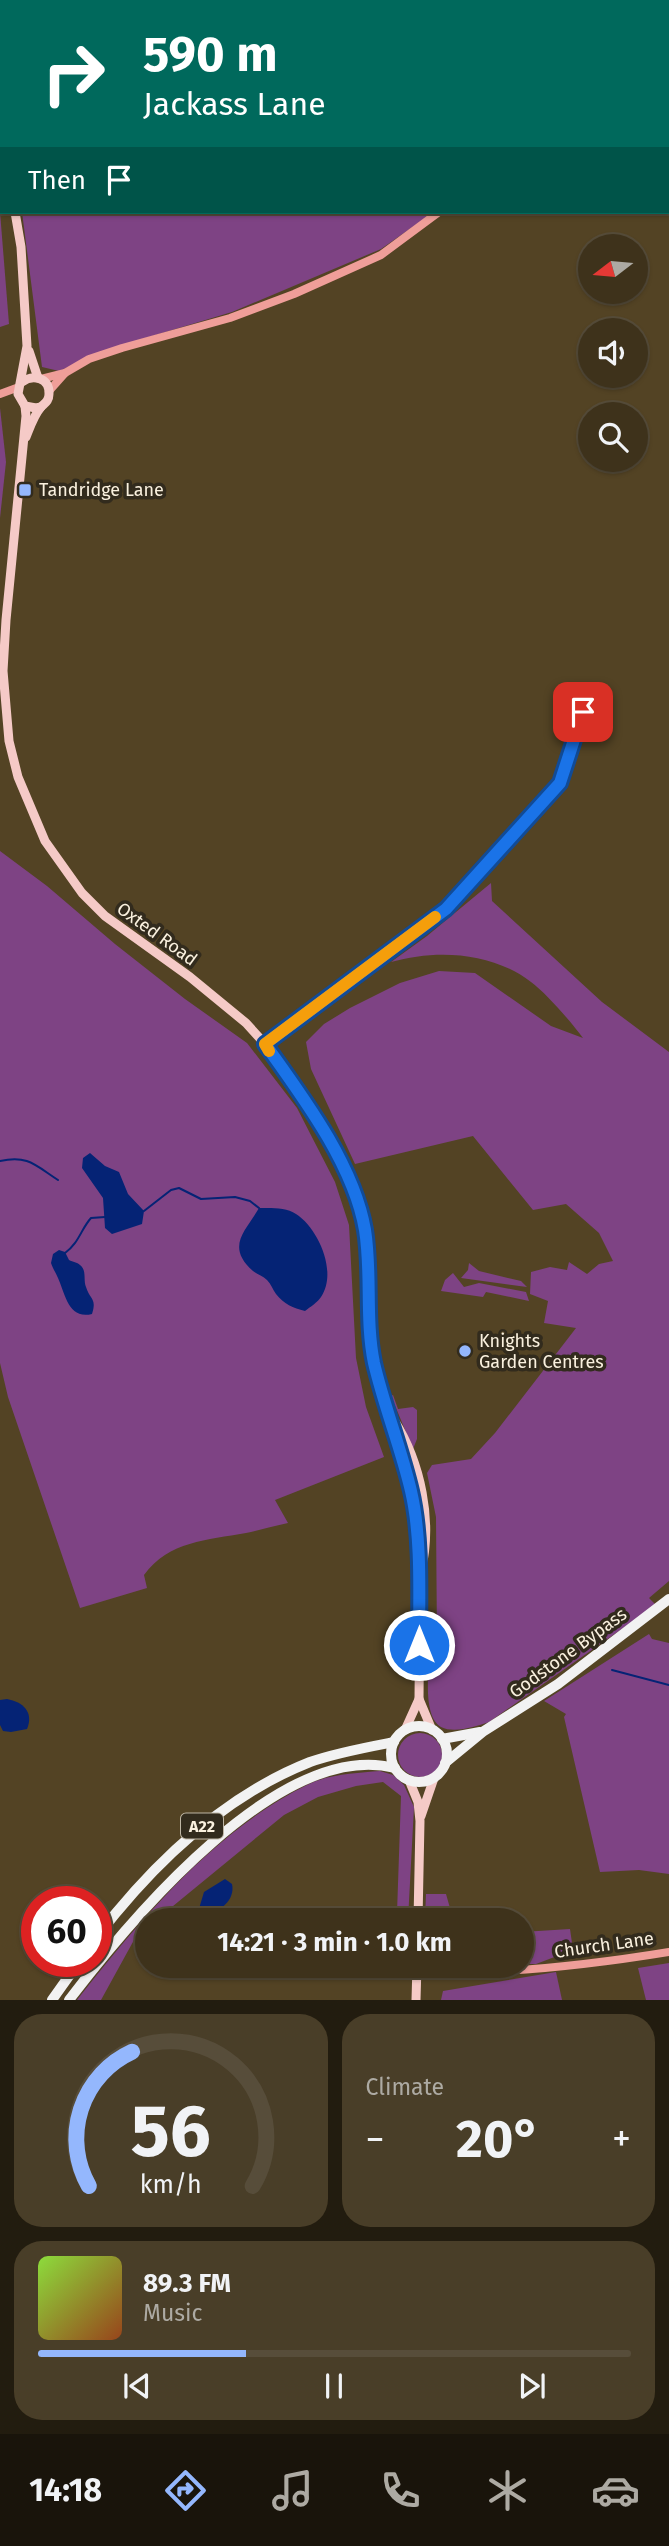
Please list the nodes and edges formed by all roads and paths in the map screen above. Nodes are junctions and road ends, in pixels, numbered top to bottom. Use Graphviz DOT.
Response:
graph roads {
  1 [pos="15,214"];
  2 [pos="436,214"];
  3 [pos="27,346"];
  4 [pos="65,373"];
  5 [pos="40,378"];
  6 [pos="20,385"];
  7 [pos="49,391"];
  8 [pos="1,394"];
  9 [pos="22,403"];
  10 [pos="41,407"];
  11 [pos="22,447"];
  12 [pos="584,707"];
  13 [pos="4,742"];
  14 [pos="265,1044"];
  15 [pos="669,1599"];
  16 [pos="419,1699"];
  17 [pos="405,1730"];
  18 [pos="432,1730"];
  19 [pos="484,1731"];
  20 [pos="442,1739"];
  21 [pos="394,1742"];
  22 [pos="446,1762"];
  23 [pos="395,1768"];
  24 [pos="434,1778"];
  25 [pos="409,1780"];
  26 [pos="420,1821"];
  27 [pos="418,1908"];
  28 [pos="112,1919"];
  29 [pos="669,1952"];
  30 [pos="534,1970"];
  31 [pos="68,1977"];
  32 [pos="417,1978"];
  33 [pos="52,2000"];
  34 [pos="69,2000"];
  35 [pos="416,2000"];
  1 -- 3 [label="main road"];
  2 -- 4 [label="street"];
  3 -- 5 [label="main road"];
  3 -- 6 [label="main road"];
  4 -- 5 [label="street"];
  4 -- 7 [label="street"];
  5 -- 6 [label="main road"];
  5 -- 7 [label="main road"];
  6 -- 8 [label="street"];
  6 -- 9 [label="main road"];
  7 -- 10 [label="main road"];
  8 -- 9 [label="street"];
  9 -- 10 [label="main road"];
  9 -- 11 [label="main road, Oxted Road"];
  10 -- 11 [label="main road, Oxted Road"];
  11 -- 13 [label="main road, Oxted Road"];
  12 -- 14 [label="street"];
  13 -- 14 [label="main road, Oxted Road"];
  14 -- 16 [label="main road, Oxted Road"];
  15 -- 19 [label="highway, Godstone Bypass"];
  16 -- 17 [label="main road, Oxted Road"];
  16 -- 18 [label="main road, Oxted Road"];
  17 -- 18 [label="highway"];
  17 -- 21 [label="highway"];
  18 -- 20 [label="highway"];
  19 -- 20 [label="highway, Godstone Bypass"];
  19 -- 22 [label="highway, Godstone Bypass"];
  20 -- 22 [label="highway"];
  21 -- 23 [label="highway"];
  21 -- 28 [label="highway, A22"];
  22 -- 24 [label="highway"];
  23 -- 25 [label="highway"];
  23 -- 34 [label="highway, A22"];
  24 -- 25 [label="highway"];
  24 -- 26 [label="main road"];
  25 -- 26 [label="main road"];
  26 -- 27 [label="main road"];
  29 -- 30 [label="street, Church Lane"];
  31 -- 33 [label="highway"];
  32 -- 35 [label="main road"];
}
